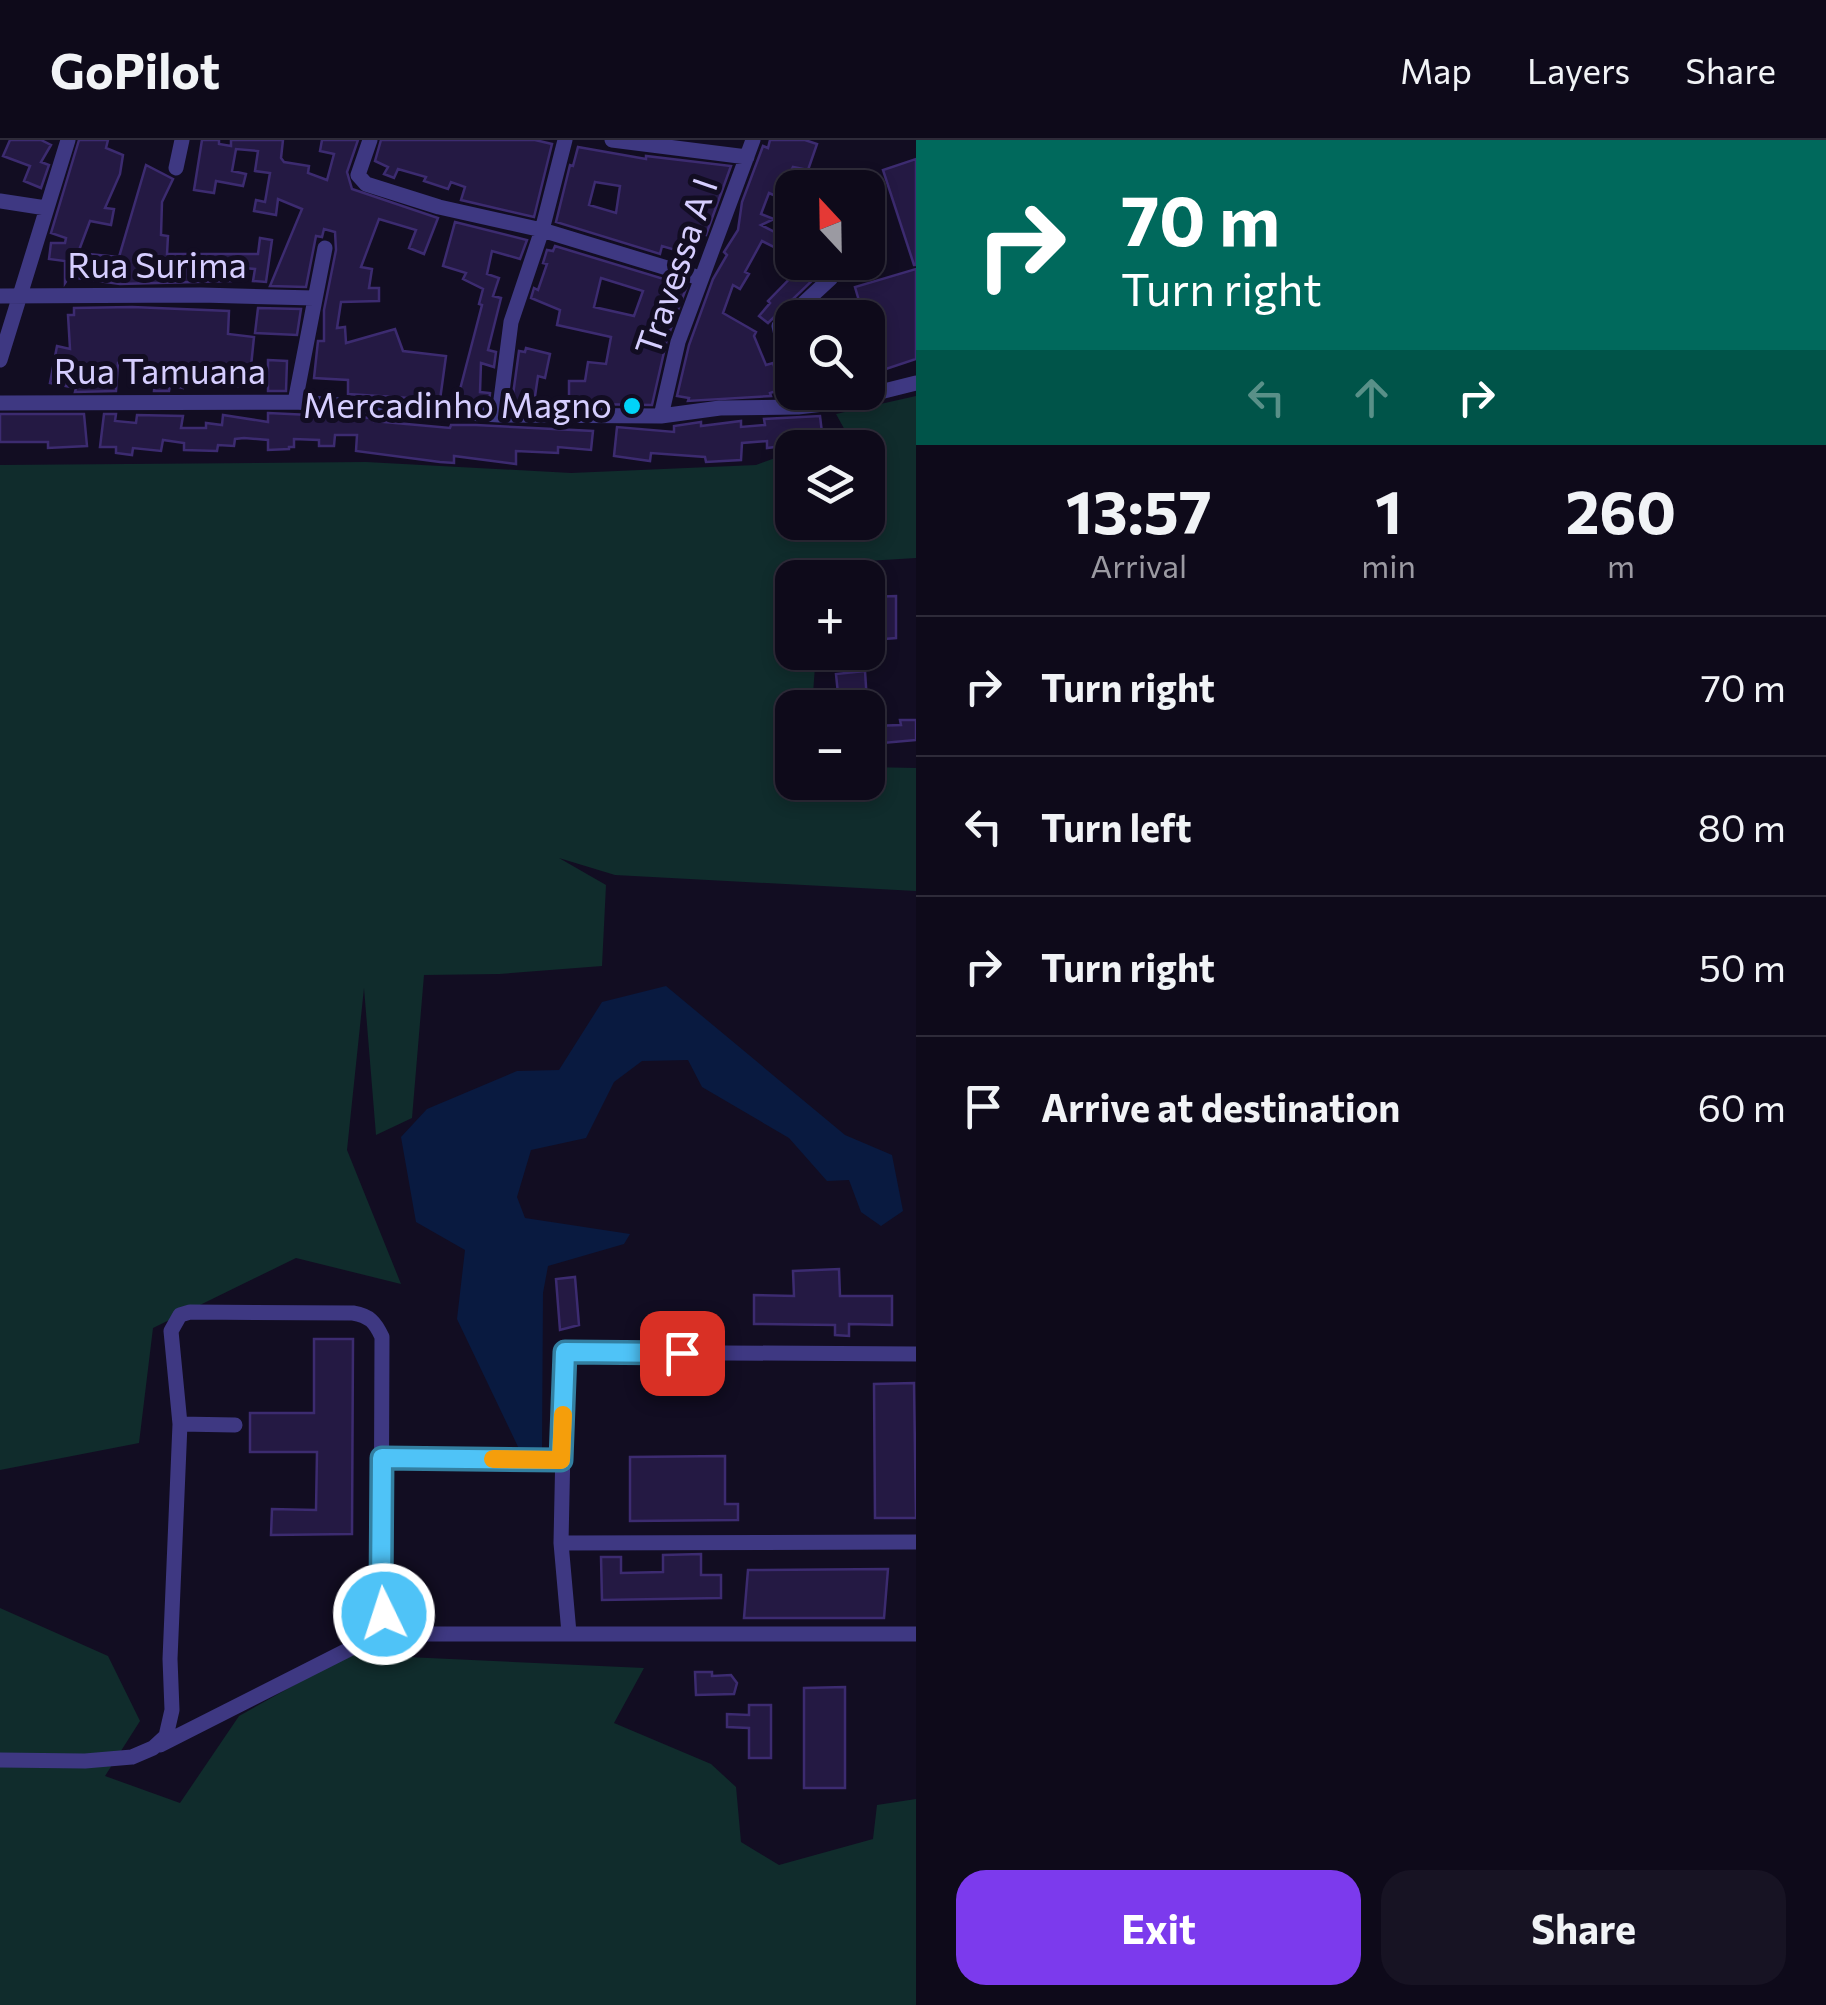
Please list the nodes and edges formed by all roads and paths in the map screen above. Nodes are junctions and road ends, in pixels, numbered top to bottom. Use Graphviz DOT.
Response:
graph roads {
  1 [pos="68,140"];
  2 [pos="182,140"];
  3 [pos="370,140"];
  4 [pos="565,140"];
  5 [pos="612,140"];
  6 [pos="752,140"];
  7 [pos="747,157"];
  8 [pos="176,168"];
  9 [pos="0,200"];
  10 [pos="46,208"];
  11 [pos="542,230"];
  12 [pos="325,248"];
  13 [pos="700,278"];
  14 [pos="830,280"];
  15 [pos="0,296"];
  16 [pos="18,296"];
  17 [pos="314,298"];
  18 [pos="808,300"];
  19 [pos="0,360"];
  20 [pos="916,383"];
  21 [pos="885,391"];
  22 [pos="295,402"];
  23 [pos="775,402"];
  24 [pos="0,403"];
  25 [pos="499,415"];
  26 [pos="661,416"];
  27 [pos="916,1354"];
  28 [pos="180,1424"];
  29 [pos="235,1425"];
  30 [pos="382,1458"];
  31 [pos="561,1460"];
  32 [pos="916,1542"];
  33 [pos="561,1543"];
  34 [pos="393,1627"];
  35 [pos="569,1634"];
  36 [pos="916,1634"];
  37 [pos="154,1748"];
  38 [pos="0,1760"];
  1 -- 10 [label="street"];
  2 -- 8 [label="street"];
  3 -- 11 [label="street"];
  4 -- 11 [label="street"];
  5 -- 7 [label="street"];
  6 -- 7 [label="street, Travessa A I"];
  7 -- 13 [label="street, Travessa A I"];
  9 -- 10 [label="street"];
  10 -- 16 [label="street"];
  11 -- 13 [label="street"];
  11 -- 25 [label="street"];
  12 -- 17 [label="street"];
  13 -- 26 [label="street, Travessa A I"];
  14 -- 18 [label="street"];
  15 -- 16 [label="street, Rua Surima"];
  16 -- 17 [label="street, Rua Surima"];
  16 -- 19 [label="street"];
  17 -- 22 [label="street"];
  20 -- 21 [label="street, Rua Tamuana"];
  22 -- 24 [label="street, Rua Tamuana"];
  22 -- 25 [label="street, Rua Tamuana"];
  23 -- 26 [label="street, Rua Tamuana"];
  25 -- 26 [label="street, Rua Tamuana"];
  27 -- 31 [label="street"];
  28 -- 29 [label="street"];
  28 -- 30 [label="street"];
  28 -- 37 [label="street"];
  30 -- 31 [label="street"];
  30 -- 34 [label="street"];
  31 -- 33 [label="street"];
  32 -- 33 [label="street"];
  33 -- 35 [label="street"];
  34 -- 35 [label="street"];
  34 -- 37 [label="street"];
  35 -- 36 [label="street"];
  37 -- 38 [label="street"];
}
